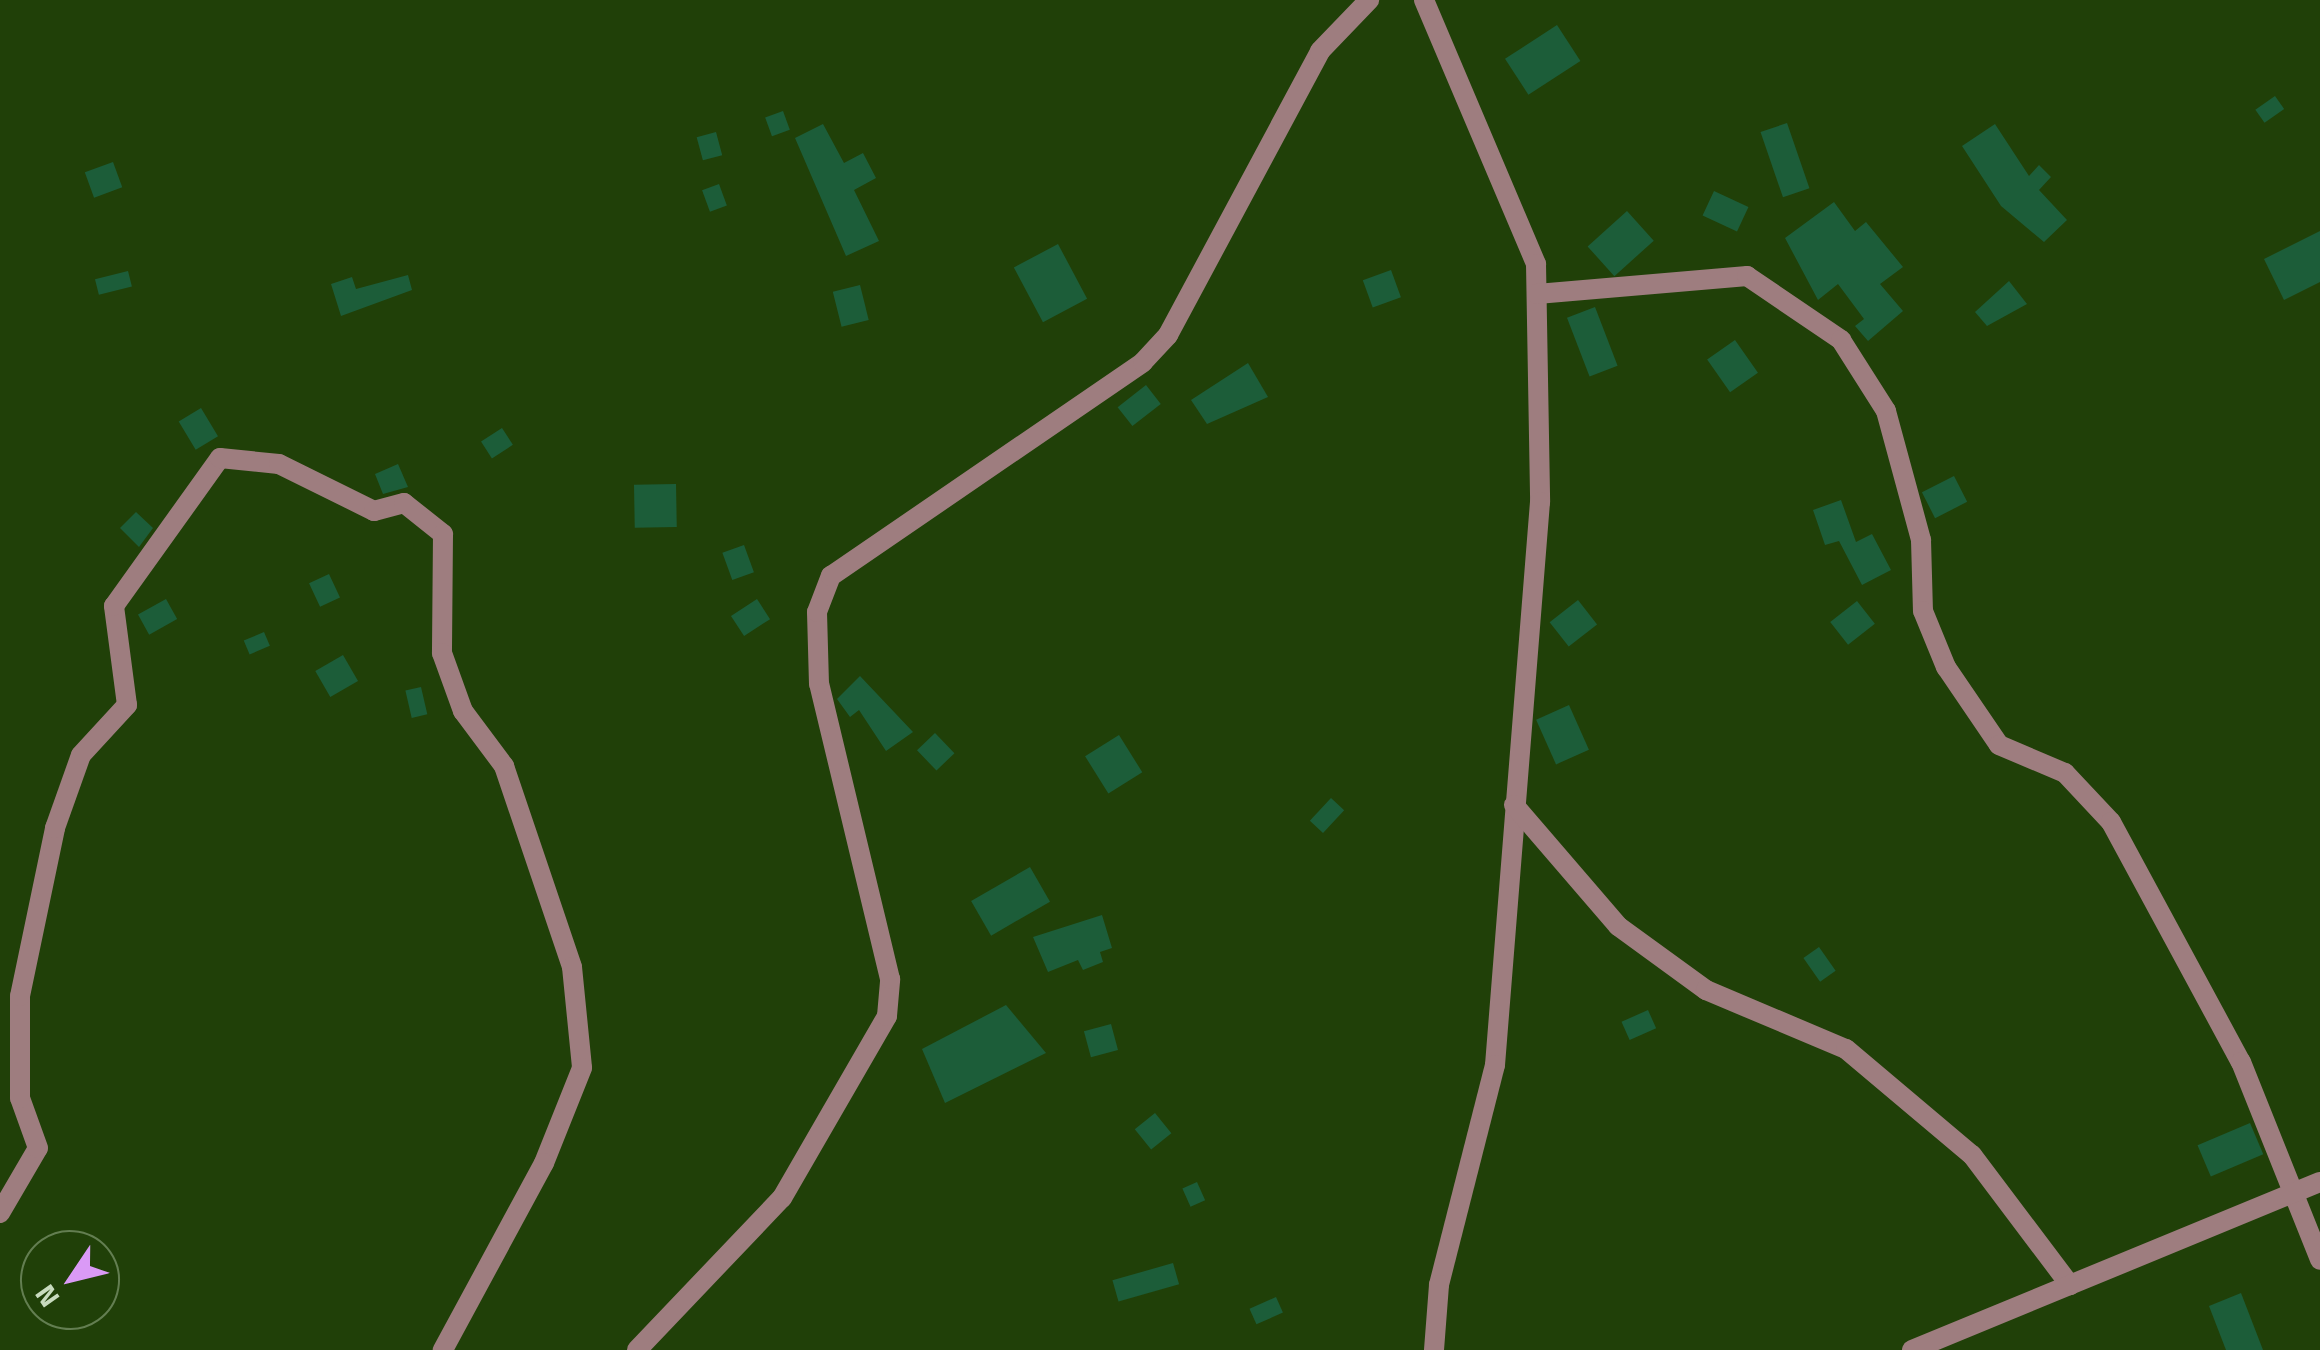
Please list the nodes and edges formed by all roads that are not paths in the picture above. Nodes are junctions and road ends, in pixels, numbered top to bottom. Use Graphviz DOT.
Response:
graph roads {
  1 [pos="1370,0"];
  2 [pos="1424,0"];
  3 [pos="1537,294"];
  4 [pos="1514,805"];
  5 [pos="2320,1182"];
  6 [pos="2295,1192"];
  7 [pos="0,1213"];
  8 [pos="2320,1260"];
  9 [pos="2070,1285"];
  10 [pos="444,1350"];
  11 [pos="636,1350"];
  12 [pos="1434,1350"];
  13 [pos="1912,1350"];
  1 -- 11 [label="street"];
  2 -- 3 [label="street"];
  3 -- 4 [label="street"];
  3 -- 6 [label="street"];
  4 -- 9 [label="street"];
  4 -- 12 [label="street"];
  5 -- 6 [label="street"];
  6 -- 8 [label="street"];
  6 -- 9 [label="street"];
  7 -- 10 [label="street"];
  9 -- 13 [label="street"];
}
